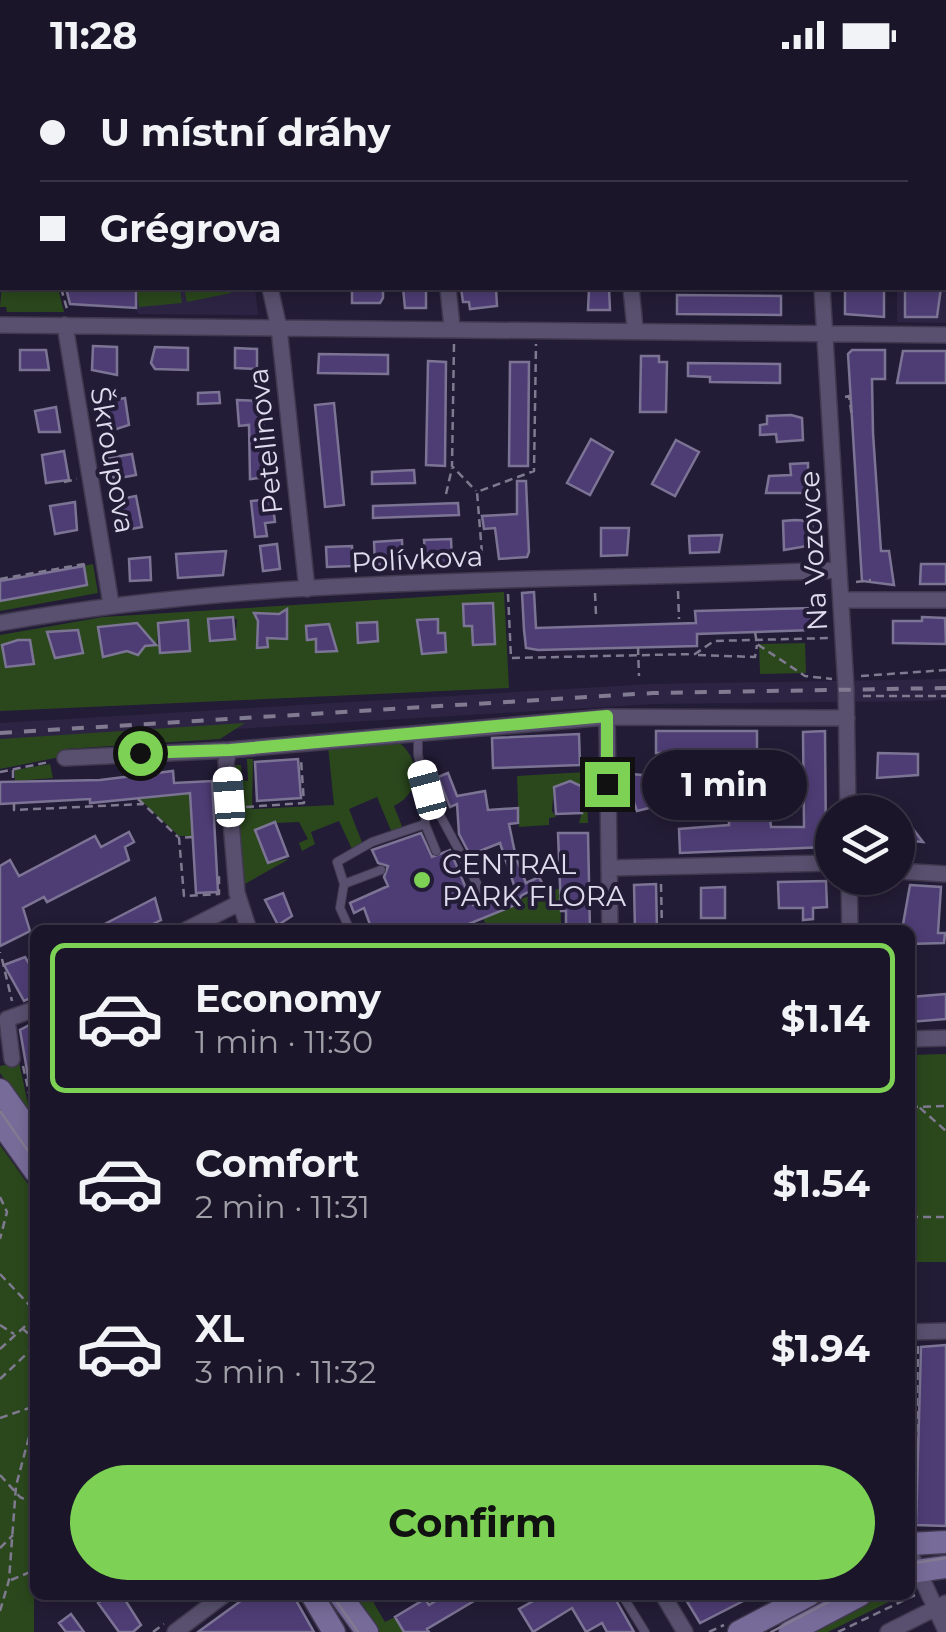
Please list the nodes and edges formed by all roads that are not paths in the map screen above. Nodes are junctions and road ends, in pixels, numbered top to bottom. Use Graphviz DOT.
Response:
graph roads {
  1 [pos="270,290"];
  2 [pos="448,290"];
  3 [pos="632,290"];
  4 [pos="822,290"];
  5 [pos="67,320"];
  6 [pos="2,322"];
  7 [pos="279,328"];
  8 [pos="634,328"];
  9 [pos="825,332"];
  10 [pos="453,335"];
  11 [pos="946,335"];
  12 [pos="839,566"];
  13 [pos="306,589"];
  14 [pos="946,600"];
  15 [pos="111,604"];
  16 [pos="842,606"];
  17 [pos="0,624"];
  18 [pos="607,716"];
  19 [pos="847,718"];
  20 [pos="418,733"];
  21 [pos="230,750"];
  22 [pos="65,758"];
  23 [pos="427,790"];
  24 [pos="848,795"];
  25 [pos="425,824"];
  26 [pos="436,851"];
  27 [pos="815,863"];
  28 [pos="608,868"];
  29 [pos="380,870"];
  30 [pos="915,872"];
  31 [pos="946,874"];
  32 [pos="344,884"];
  33 [pos="482,893"];
  34 [pos="849,895"];
  35 [pos="238,898"];
  36 [pos="194,925"];
  37 [pos="247,925"];
  38 [pos="348,925"];
  39 [pos="610,925"];
  40 [pos="850,925"];
  41 [pos="7,1014"];
  42 [pos="946,1038"];
  43 [pos="915,1039"];
  44 [pos="17,1060"];
  45 [pos="0,1090"];
  46 [pos="0,1122"];
  47 [pos="30,1131"];
  48 [pos="30,1164"];
  49 [pos="946,1330"];
  50 [pos="915,1332"];
  51 [pos="915,1537"];
  52 [pos="946,1542"];
  53 [pos="946,1567"];
  54 [pos="915,1572"];
  55 [pos="915,1575"];
  56 [pos="218,1600"];
  57 [pos="315,1600"];
  58 [pos="344,1600"];
  59 [pos="625,1600"];
  60 [pos="665,1600"];
  61 [pos="800,1600"];
  62 [pos="843,1600"];
  63 [pos="939,1605"];
  64 [pos="946,1631"];
  65 [pos="176,1632"];
  66 [pos="334,1632"];
  67 [pos="366,1632"];
  68 [pos="645,1632"];
  69 [pos="685,1632"];
  70 [pos="739,1632"];
  71 [pos="790,1632"];
  72 [pos="888,1632"];
  1 -- 7 [label="street, Petelinova"];
  2 -- 10 [label="street"];
  3 -- 8 [label="street"];
  4 -- 9 [label="street, Na Vozovce"];
  5 -- 6 [label="street"];
  5 -- 7 [label="street"];
  5 -- 15 [label="street, Škroupova"];
  7 -- 10 [label="street"];
  7 -- 13 [label="street, Petelinova"];
  8 -- 9 [label="street"];
  8 -- 10 [label="street"];
  9 -- 11 [label="street"];
  9 -- 12 [label="street, Na Vozovce"];
  12 -- 13 [label="street, Polívkova"];
  12 -- 16 [label="street, Na Vozovce"];
  13 -- 15 [label="street, Polívkova"];
  14 -- 16 [label="street"];
  15 -- 17 [label="street, Polívkova"];
  16 -- 19 [label="street, Na Vozovce"];
  18 -- 19 [label="street"];
  18 -- 20 [label="street"];
  18 -- 28 [label="street"];
  19 -- 24 [label="street, Na Vozovce"];
  20 -- 21 [label="street"];
  20 -- 23 [label="lane"];
  21 -- 22 [label="street"];
  21 -- 35 [label="street"];
  23 -- 25 [label="lane"];
  23 -- 33 [label="lane"];
  25 -- 26 [label="lane"];
  25 -- 32 [label="lane"];
  27 -- 28 [label="street"];
  28 -- 39 [label="street"];
  29 -- 32 [label="lane"];
  30 -- 31 [label="street"];
  32 -- 38 [label="lane"];
  34 -- 40 [label="street"];
  35 -- 36 [label="street"];
  35 -- 37 [label="street"];
  41 -- 44 [label="street"];
  42 -- 43 [label="street"];
  45 -- 47 [label="street"];
  46 -- 48 [label="street"];
  49 -- 50 [label="street"];
  51 -- 52 [label="street"];
  53 -- 54 [label="street"];
  55 -- 63 [label="street"];
  56 -- 65 [label="street"];
  57 -- 66 [label="street"];
  58 -- 67 [label="street"];
  59 -- 68 [label="lane"];
  60 -- 69 [label="street"];
  61 -- 70 [label="street"];
  62 -- 71 [label="street"];
  63 -- 64 [label="street"];
  63 -- 72 [label="street"];
}
